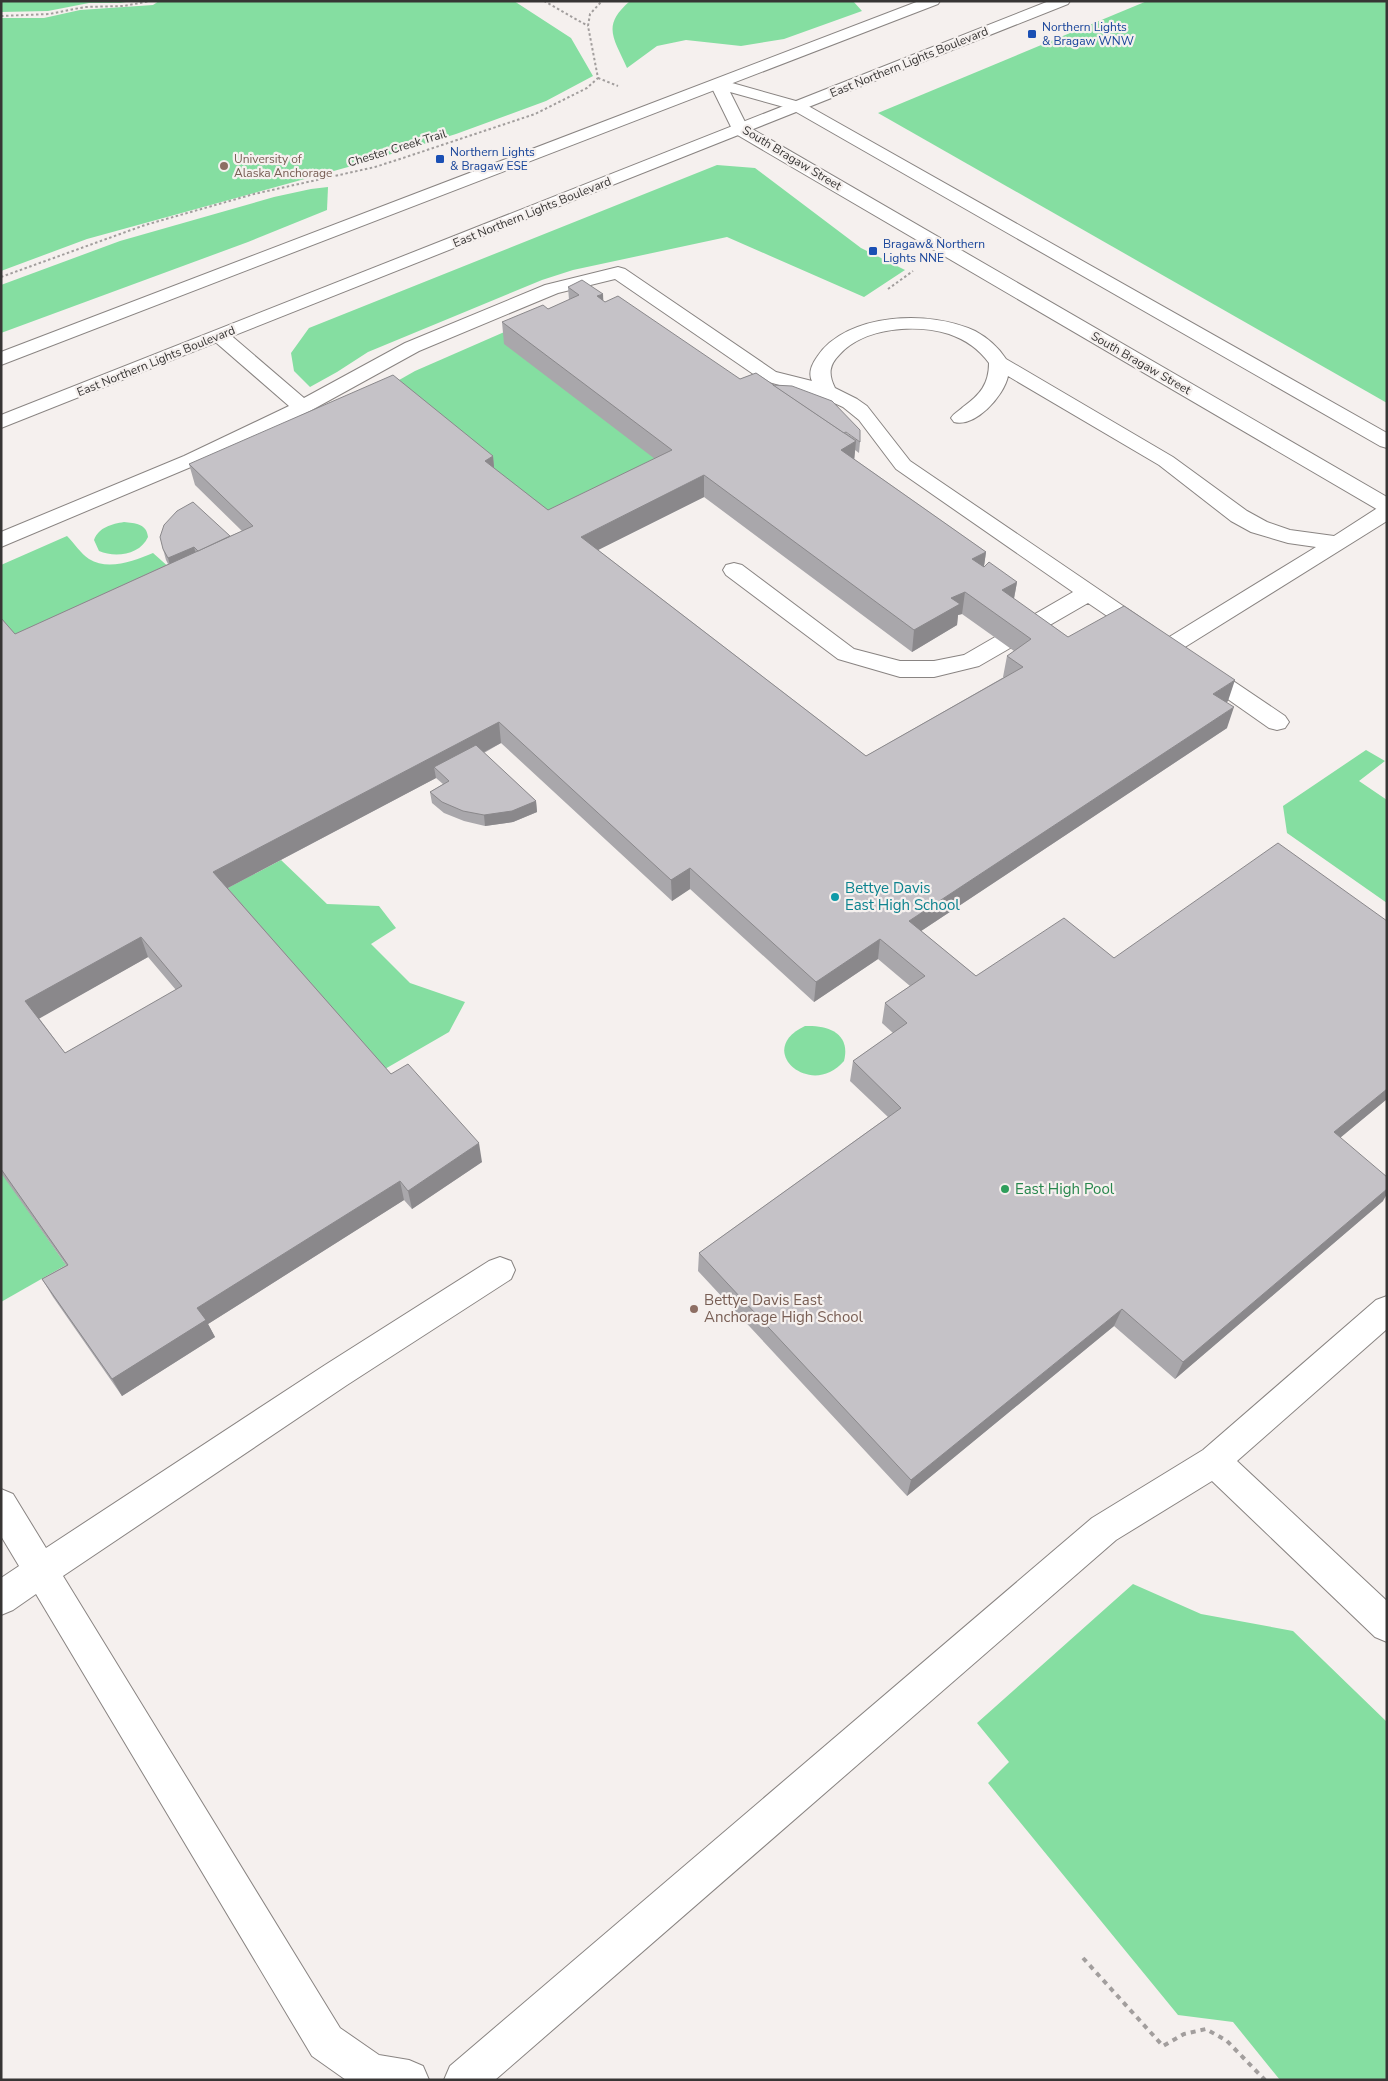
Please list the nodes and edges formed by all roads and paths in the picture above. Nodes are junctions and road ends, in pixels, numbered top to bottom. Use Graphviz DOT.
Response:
graph roads {
  1 [pos="150,1"];
  2 [pos="544,1"];
  3 [pos="602,1"];
  4 [pos="933,1"];
  5 [pos="1063,1"];
  6 [pos="1,16"];
  7 [pos="588,26"];
  8 [pos="718,84"];
  9 [pos="797,106"];
  10 [pos="740,129"];
  11 [pos="1,277"];
  12 [pos="220,336"];
  13 [pos="1,359"];
  14 [pos="999,363"];
  15 [pos="826,391"];
  16 [pos="303,407"];
  17 [pos="962,418"];
  18 [pos="1,422"];
  19 [pos="1387,442"];
  20 [pos="1387,506"];
  21 [pos="1387,512"];
  22 [pos="1,540"];
  23 [pos="1338,542"];
  24 [pos="734,570"];
  25 [pos="1090,593"];
  26 [pos="1169,647"];
  27 [pos="1278,722"];
  28 [pos="500,1270"];
  29 [pos="1387,1310"];
  30 [pos="1214,1461"];
  31 [pos="1,1505"];
  32 [pos="40,1572"];
  33 [pos="1,1598"];
  34 [pos="1387,1625"];
  35 [pos="1084,1958"];
  36 [pos="409,2080"];
  37 [pos="464,2080"];
  38 [pos="1264,2080"];
  1 -- 6 [label="path"];
  2 -- 7 [label="path"];
  3 -- 7 [label="path"];
  4 -- 8 [label="main road"];
  5 -- 9 [label="main road, East Northern Lights Boulevard"];
  7 -- 11 [label="path, Chester Creek Trail"];
  8 -- 9 [label="main road"];
  8 -- 10 [label="main road, South Bragaw Street"];
  8 -- 13 [label="main road"];
  9 -- 10 [label="main road, East Northern Lights Boulevard"];
  9 -- 19 [label="main road"];
  10 -- 12 [label="main road, East Northern Lights Boulevard"];
  10 -- 20 [label="main road, South Bragaw Street"];
  12 -- 16 [label="main road"];
  12 -- 18 [label="main road, East Northern Lights Boulevard"];
  14 -- 15 [label="main road"];
  14 -- 17 [label="main road"];
  14 -- 23 [label="main road"];
  15 -- 16 [label="main road"];
  15 -- 25 [label="main road"];
  16 -- 22 [label="main road"];
  21 -- 23 [label="main road"];
  23 -- 26 [label="main road"];
  24 -- 25 [label="main road"];
  25 -- 26 [label="main road"];
  26 -- 27 [label="main road"];
  28 -- 32 [label="main road"];
  29 -- 30 [label="main road"];
  30 -- 34 [label="main road"];
  30 -- 37 [label="main road"];
  31 -- 32 [label="main road"];
  32 -- 33 [label="main road"];
  32 -- 36 [label="main road"];
  35 -- 38 [label="path"];
}
